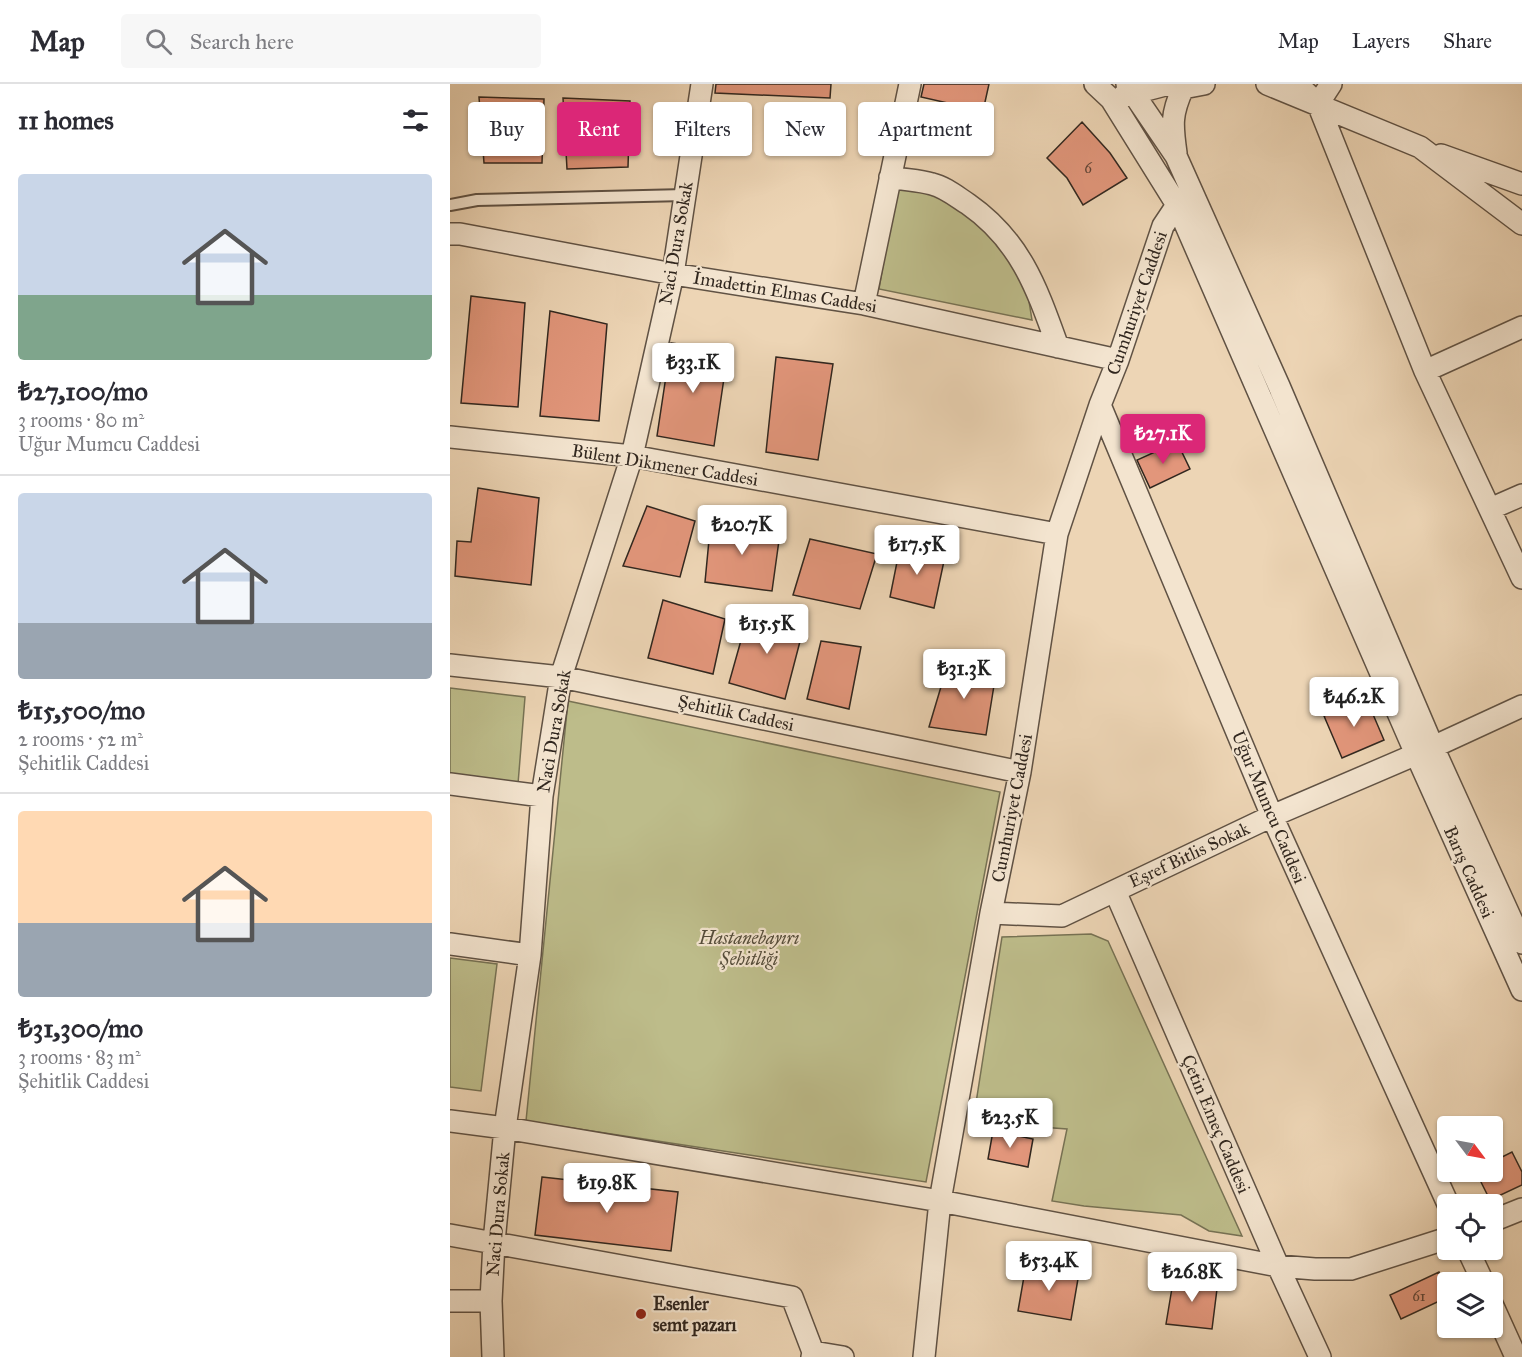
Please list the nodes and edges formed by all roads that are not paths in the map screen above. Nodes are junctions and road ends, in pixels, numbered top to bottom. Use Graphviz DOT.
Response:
graph roads {
  1 [pos="702,84"];
  2 [pos="910,84"];
  3 [pos="1095,84"];
  4 [pos="1168,84"];
  5 [pos="1204,84"];
  6 [pos="1267,84"];
  7 [pos="1297,84"];
  8 [pos="1331,84"];
  9 [pos="1131,88"];
  10 [pos="1111,99"];
  11 [pos="1318,105"];
  12 [pos="1420,147"];
  13 [pos="1176,156"];
  14 [pos="890,177"];
  15 [pos="1522,184"];
  16 [pos="685,195"];
  17 [pos="450,205"];
  18 [pos="1177,205"];
  19 [pos="1522,224"];
  20 [pos="450,234"];
  21 [pos="673,274"];
  22 [pos="864,304"];
  23 [pos="1522,327"];
  24 [pos="1058,347"];
  25 [pos="1118,360"];
  26 [pos="1425,371"];
  27 [pos="1100,405"];
  28 [pos="450,437"];
  29 [pos="632,456"];
  30 [pos="1522,495"];
  31 [pos="1490,509"];
  32 [pos="1057,534"];
  33 [pos="1522,578"];
  34 [pos="450,665"];
  35 [pos="561,677"];
  36 [pos="1522,706"];
  37 [pos="1425,751"];
  38 [pos="1020,771"];
  39 [pos="450,784"];
  40 [pos="542,796"];
  41 [pos="1272,816"];
  42 [pos="1115,891"];
  43 [pos="991,913"];
  44 [pos="1522,942"];
  45 [pos="450,944"];
  46 [pos="530,955"];
  47 [pos="1522,990"];
  48 [pos="450,1121"];
  49 [pos="505,1128"];
  50 [pos="1443,1194"];
  51 [pos="940,1201"];
  52 [pos="1522,1209"];
  53 [pos="1503,1217"];
  54 [pos="450,1235"];
  55 [pos="494,1242"];
  56 [pos="1437,1242"];
  57 [pos="1278,1266"];
  58 [pos="450,1301"];
  59 [pos="491,1302"];
  60 [pos="1503,1328"];
  61 [pos="812,1354"];
  62 [pos="493,1357"];
  63 [pos="843,1357"];
  64 [pos="924,1357"];
  65 [pos="1320,1357"];
  66 [pos="1516,1357"];
  1 -- 16 [label="street, Naci Dura Sokak"];
  2 -- 14 [label="street"];
  3 -- 10 [label="street"];
  4 -- 9 [label="street"];
  5 -- 13 [label="street"];
  6 -- 11 [label="street"];
  7 -- 11 [label="street"];
  8 -- 11 [label="street"];
  9 -- 10 [label="street"];
  9 -- 13 [label="street"];
  10 -- 18 [label="street"];
  11 -- 12 [label="street"];
  11 -- 26 [label="street"];
  12 -- 15 [label="street"];
  12 -- 19 [label="street"];
  13 -- 37 [label="street"];
  14 -- 22 [label="street"];
  14 -- 24 [label="street"];
  16 -- 17 [label="lane"];
  16 -- 21 [label="street, Naci Dura Sokak"];
  18 -- 25 [label="street, Cumhuriyet Caddesi"];
  18 -- 37 [label="street"];
  20 -- 21 [label="street, İmadettin Elmas Caddesi"];
  21 -- 22 [label="street, İmadettin Elmas Caddesi"];
  21 -- 29 [label="street, Naci Dura Sokak"];
  22 -- 24 [label="street, İmadettin Elmas Caddesi"];
  23 -- 26 [label="street"];
  24 -- 25 [label="street, İmadettin Elmas Caddesi"];
  25 -- 27 [label="street, Cumhuriyet Caddesi"];
  26 -- 31 [label="street"];
  27 -- 32 [label="street, Cumhuriyet Caddesi"];
  27 -- 41 [label="street, Uğur Mumcu Caddesi"];
  28 -- 29 [label="street, Bülent Dikmener Caddesi"];
  29 -- 32 [label="street, Bülent Dikmener Caddesi"];
  29 -- 35 [label="street, Naci Dura Sokak"];
  30 -- 31 [label="street"];
  31 -- 33 [label="street"];
  32 -- 38 [label="street, Cumhuriyet Caddesi"];
  34 -- 35 [label="street, Şehitlik Caddesi"];
  35 -- 38 [label="street, Şehitlik Caddesi"];
  35 -- 40 [label="street, Naci Dura Sokak"];
  36 -- 37 [label="street, Eşref Bitlis Sokak"];
  37 -- 41 [label="street, Eşref Bitlis Sokak"];
  37 -- 44 [label="street, Barış Caddesi"];
  37 -- 47 [label="street, Barış Caddesi"];
  38 -- 43 [label="street, Cumhuriyet Caddesi"];
  39 -- 40 [label="street"];
  40 -- 46 [label="street, Naci Dura Sokak"];
  41 -- 42 [label="street, Eşref Bitlis Sokak"];
  41 -- 50 [label="street, Uğur Mumcu Caddesi"];
  42 -- 43 [label="street, Eşref Bitlis Sokak"];
  42 -- 57 [label="street, Çetin Emeç Caddesi"];
  43 -- 51 [label="street, Cumhuriyet Caddesi"];
  45 -- 46 [label="street"];
  46 -- 49 [label="street, Naci Dura Sokak"];
  48 -- 49 [label="street"];
  49 -- 51 [label="street"];
  49 -- 55 [label="street, Naci Dura Sokak"];
  51 -- 57 [label="street"];
  51 -- 64 [label="street, Cumhuriyet Caddesi"];
  52 -- 53 [label="street"];
  54 -- 55 [label="street"];
  55 -- 59 [label="street, Naci Dura Sokak"];
  55 -- 61 [label="street"];
  56 -- 57 [label="street"];
  57 -- 65 [label="street, Çetin Emeç Caddesi"];
  58 -- 59 [label="street"];
  59 -- 62 [label="street, Naci Dura Sokak"];
  60 -- 66 [label="street"];
  61 -- 63 [label="street"];
}
